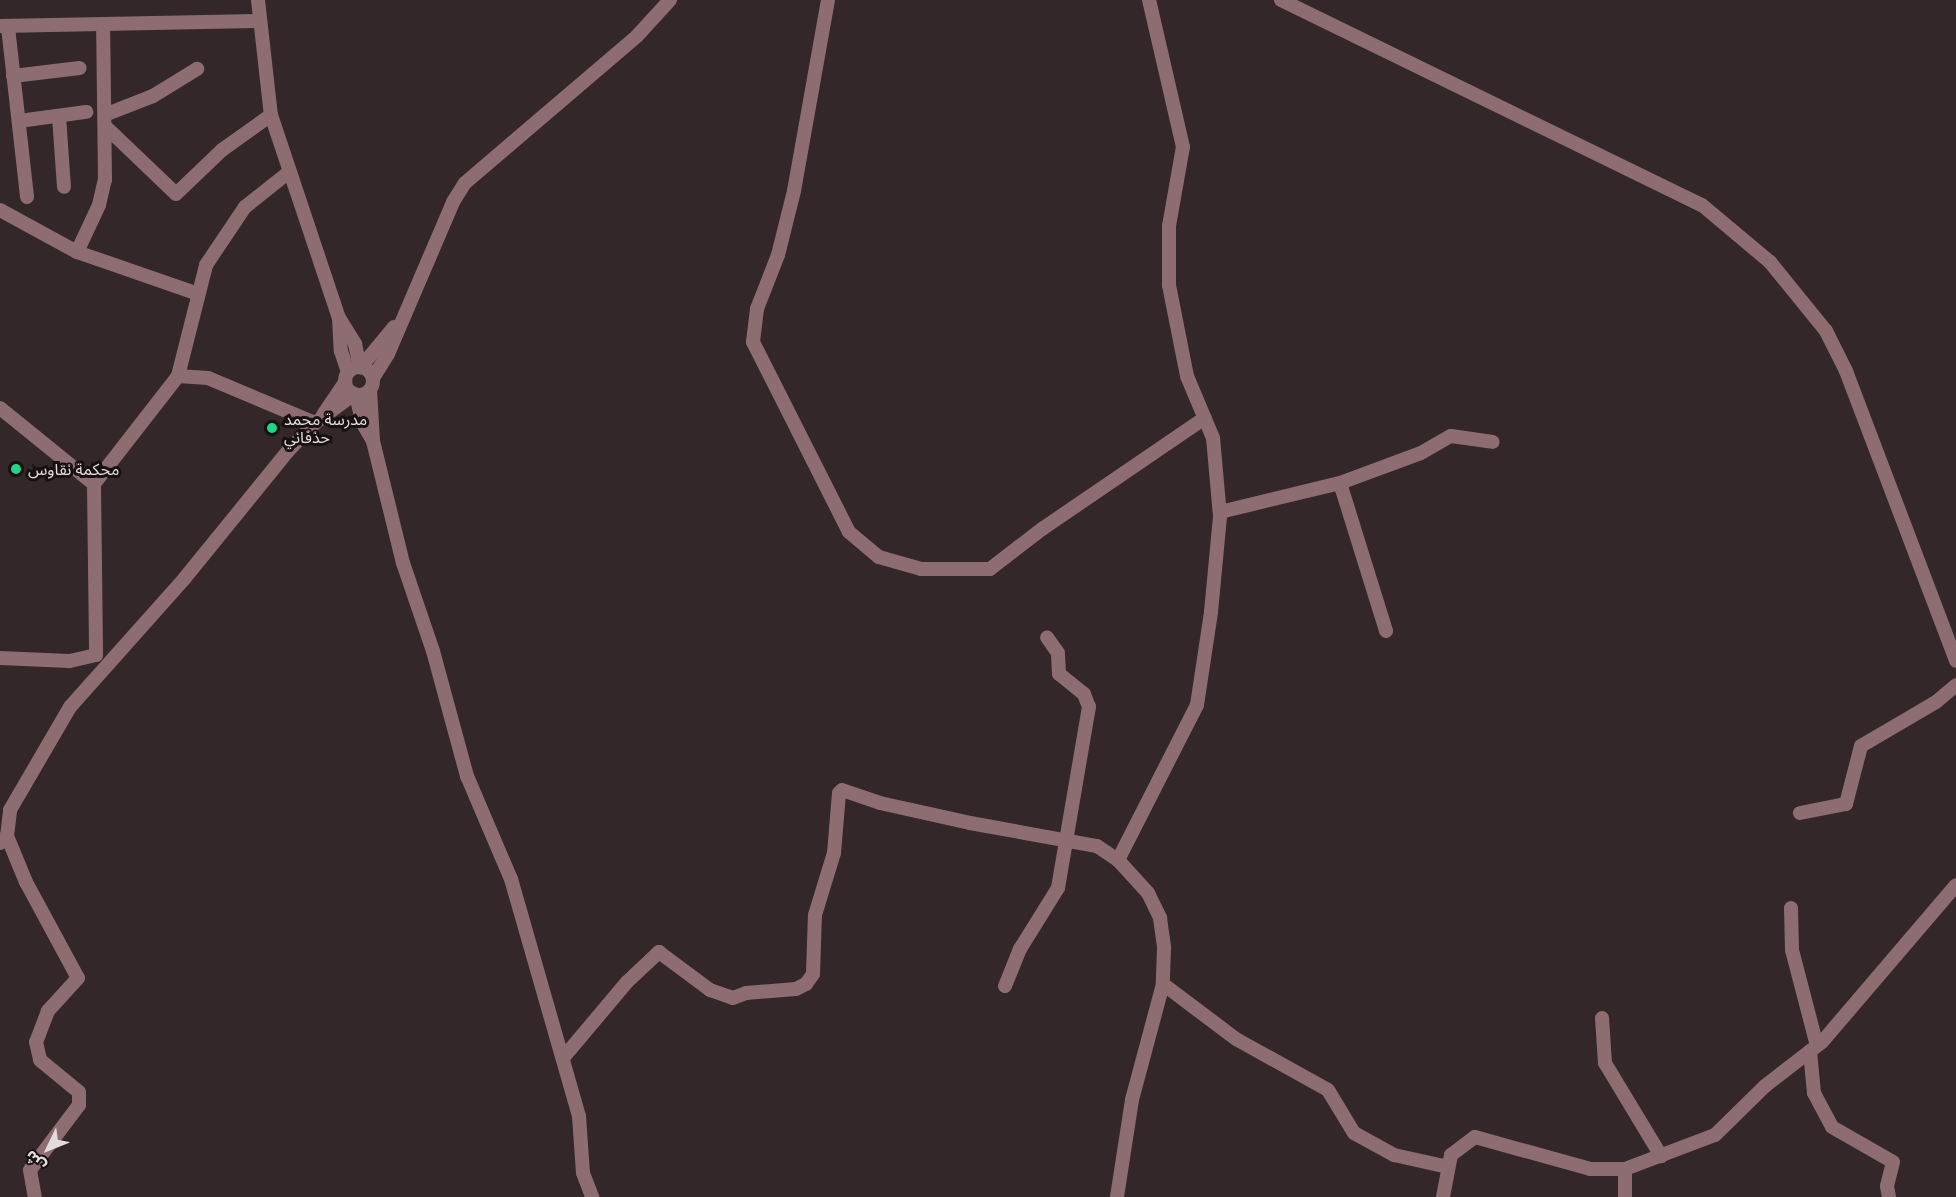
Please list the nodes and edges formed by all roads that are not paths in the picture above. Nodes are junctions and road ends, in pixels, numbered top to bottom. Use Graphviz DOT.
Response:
graph roads {
  1 [pos="258,0"];
  2 [pos="669,0"];
  3 [pos="828,0"];
  4 [pos="1149,0"];
  5 [pos="1281,0"];
  6 [pos="260,21"];
  7 [pos="103,24"];
  8 [pos="4,26"];
  9 [pos="80,68"];
  10 [pos="197,69"];
  11 [pos="13,76"];
  12 [pos="86,112"];
  13 [pos="271,115"];
  14 [pos="58,116"];
  15 [pos="19,121"];
  16 [pos="107,121"];
  17 [pos="289,172"];
  18 [pos="64,187"];
  19 [pos="27,197"];
  20 [pos="0,210"];
  21 [pos="77,252"];
  22 [pos="198,294"];
  23 [pos="402,315"];
  24 [pos="339,318"];
  25 [pos="354,344"];
  26 [pos="377,349"];
  27 [pos="353,372"];
  28 [pos="178,376"];
  29 [pos="371,384"];
  30 [pos="353,400"];
  31 [pos="0,408"];
  32 [pos="1205,418"];
  33 [pos="319,420"];
  34 [pos="373,441"];
  35 [pos="1493,442"];
  36 [pos="1340,483"];
  37 [pos="94,484"];
  38 [pos="1220,512"];
  39 [pos="1386,631"];
  40 [pos="1047,637"];
  41 [pos="113,654"];
  42 [pos="96,655"];
  43 [pos="0,658"];
  44 [pos="1956,661"];
  45 [pos="1956,685"];
  46 [pos="1800,813"];
  47 [pos="1068,839"];
  48 [pos="4,840"];
  49 [pos="1118,860"];
  50 [pos="1956,885"];
  51 [pos="1791,908"];
  52 [pos="1162,984"];
  53 [pos="1005,986"];
  54 [pos="1602,1018"];
  55 [pos="1813,1048"];
  56 [pos="563,1058"];
  57 [pos="1661,1156"];
  58 [pos="1448,1167"];
  59 [pos="1625,1168"];
  60 [pos="35,1197"];
  61 [pos="592,1197"];
  62 [pos="1117,1197"];
  63 [pos="1443,1197"];
  64 [pos="1625,1197"];
  65 [pos="1889,1197"];
  1 -- 6 [label="street"];
  2 -- 23 [label="street"];
  3 -- 32 [label="street"];
  4 -- 32 [label="street"];
  5 -- 44 [label="street"];
  6 -- 7 [label="street"];
  6 -- 13 [label="street"];
  7 -- 8 [label="street"];
  7 -- 16 [label="street"];
  8 -- 11 [label="street"];
  9 -- 11 [label="street"];
  10 -- 16 [label="street"];
  11 -- 15 [label="street"];
  12 -- 14 [label="street"];
  13 -- 16 [label="street"];
  13 -- 17 [label="street"];
  14 -- 15 [label="street"];
  14 -- 18 [label="street"];
  15 -- 19 [label="street"];
  16 -- 21 [label="street"];
  17 -- 22 [label="street"];
  17 -- 24 [label="street"];
  20 -- 21 [label="street"];
  21 -- 22 [label="street"];
  22 -- 28 [label="street"];
  23 -- 26 [label="street"];
  23 -- 29 [label="street"];
  24 -- 25 [label="street"];
  24 -- 27 [label="street"];
  25 -- 26 [label="street"];
  25 -- 27 [label="street"];
  26 -- 27 [label="street"];
  27 -- 29 [label="street"];
  27 -- 30 [label="street"];
  27 -- 33 [label="street"];
  28 -- 33 [label="street"];
  28 -- 37 [label="street"];
  29 -- 30 [label="street"];
  29 -- 34 [label="street"];
  30 -- 33 [label="street"];
  30 -- 34 [label="street"];
  31 -- 37 [label="street"];
  32 -- 38 [label="street"];
  33 -- 41 [label="street"];
  34 -- 56 [label="street"];
  35 -- 36 [label="street"];
  36 -- 38 [label="street"];
  36 -- 39 [label="street"];
  37 -- 42 [label="street"];
  38 -- 49 [label="street"];
  40 -- 47 [label="street"];
  41 -- 42 [label="street"];
  41 -- 48 [label="street"];
  42 -- 43 [label="street"];
  45 -- 46 [label="street"];
  47 -- 49 [label="street"];
  47 -- 53 [label="street"];
  47 -- 56 [label="street"];
  48 -- 60 [label="street"];
  49 -- 52 [label="street"];
  50 -- 55 [label="street"];
  51 -- 55 [label="street"];
  52 -- 58 [label="street"];
  52 -- 62 [label="street"];
  54 -- 57 [label="street"];
  55 -- 57 [label="street"];
  55 -- 65 [label="street"];
  56 -- 61 [label="street"];
  57 -- 59 [label="street"];
  58 -- 59 [label="street"];
  58 -- 63 [label="street"];
  59 -- 64 [label="street"];
}
